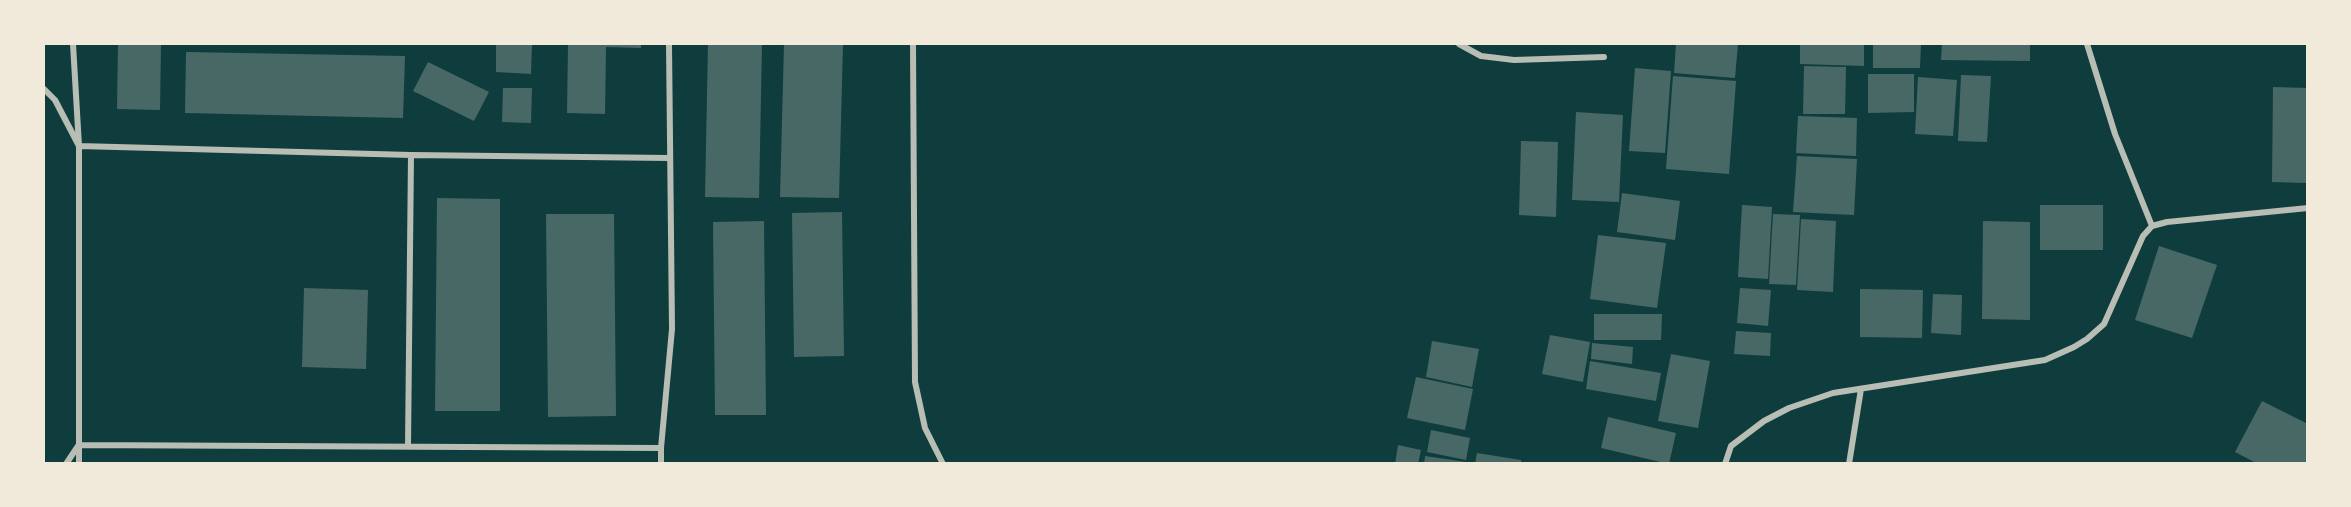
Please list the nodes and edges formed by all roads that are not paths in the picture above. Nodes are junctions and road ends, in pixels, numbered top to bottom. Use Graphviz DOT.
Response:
graph roads {
  1 [pos="73,44"];
  2 [pos="669,44"];
  3 [pos="913,44"];
  4 [pos="1459,44"];
  5 [pos="2087,44"];
  6 [pos="1604,57"];
  7 [pos="44,89"];
  8 [pos="79,146"];
  9 [pos="411,155"];
  10 [pos="669,158"];
  11 [pos="2307,208"];
  12 [pos="2152,226"];
  13 [pos="1861,389"];
  14 [pos="79,445"];
  15 [pos="408,446"];
  16 [pos="661,448"];
  17 [pos="66,464"];
  18 [pos="79,464"];
  19 [pos="661,464"];
  20 [pos="943,464"];
  21 [pos="1725,464"];
  22 [pos="1849,464"];
  1 -- 8 [label="street"];
  2 -- 10 [label="street"];
  3 -- 20 [label="street"];
  4 -- 6 [label="street"];
  5 -- 12 [label="street"];
  7 -- 8 [label="street"];
  8 -- 9 [label="street"];
  8 -- 14 [label="street"];
  9 -- 10 [label="street"];
  9 -- 15 [label="street"];
  10 -- 16 [label="street"];
  11 -- 12 [label="street"];
  12 -- 13 [label="street"];
  13 -- 21 [label="street"];
  13 -- 22 [label="street"];
  14 -- 15 [label="street"];
  14 -- 17 [label="street"];
  14 -- 18 [label="street"];
  15 -- 16 [label="street"];
  16 -- 19 [label="street"];
}
